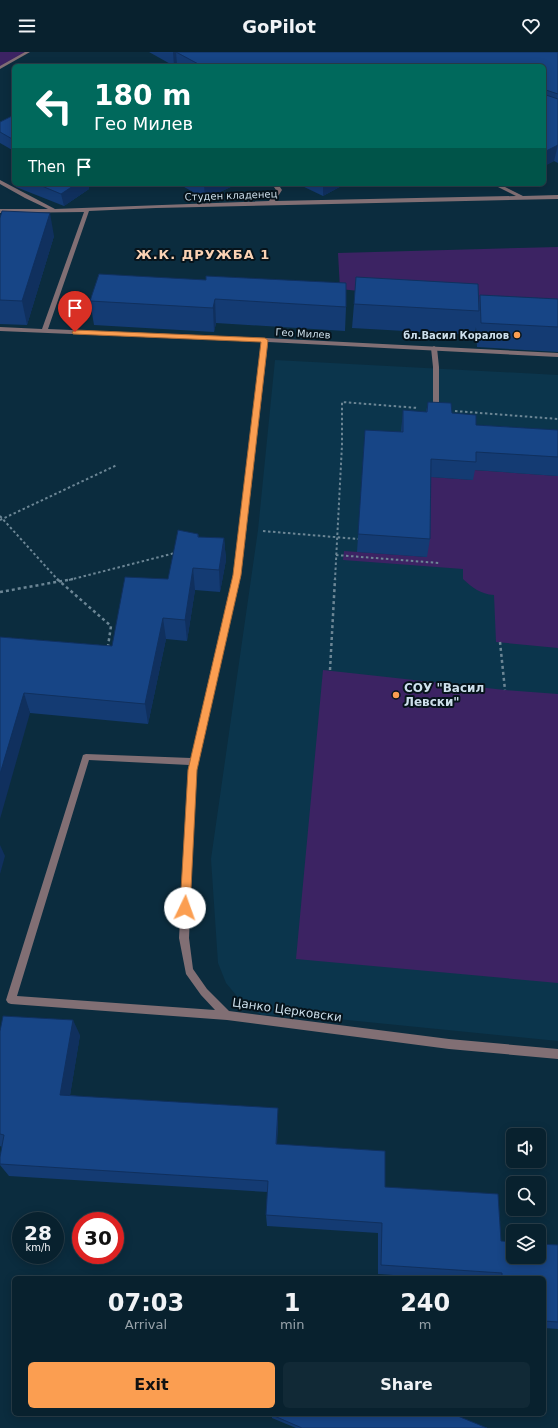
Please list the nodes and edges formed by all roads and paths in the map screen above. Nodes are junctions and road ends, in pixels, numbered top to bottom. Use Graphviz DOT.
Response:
graph roads {
  1 [pos="28,52"];
  2 [pos="0,68"];
  3 [pos="0,182"];
  4 [pos="276,186"];
  5 [pos="499,186"];
  6 [pos="558,197"];
  7 [pos="523,198"];
  8 [pos="271,202"];
  9 [pos="0,210"];
  10 [pos="57,210"];
  11 [pos="87,210"];
  12 [pos="0,329"];
  13 [pos="44,331"];
  14 [pos="265,340"];
  15 [pos="434,348"];
  16 [pos="558,355"];
  17 [pos="436,412"];
  18 [pos="558,418"];
  19 [pos="117,465"];
  20 [pos="0,516"];
  21 [pos="1,520"];
  22 [pos="242,529"];
  23 [pos="337,537"];
  24 [pos="358,539"];
  25 [pos="177,553"];
  26 [pos="336,555"];
  27 [pos="438,563"];
  28 [pos="60,582"];
  29 [pos="0,592"];
  30 [pos="500,642"];
  31 [pos="108,646"];
  32 [pos="330,670"];
  33 [pos="505,690"];
  34 [pos="194,762"];
  35 [pos="227,1015"];
  36 [pos="558,1054"];
  1 -- 2 [label="street"];
  3 -- 10 [label="street"];
  4 -- 8 [label="street"];
  5 -- 7 [label="street"];
  6 -- 7 [label="street, Студен кладенец"];
  7 -- 8 [label="street, Студен кладенец"];
  8 -- 11 [label="street, Студен кладенец"];
  9 -- 10 [label="street, Студен кладенец"];
  10 -- 11 [label="street, Студен кладенец"];
  11 -- 13 [label="street"];
  12 -- 13 [label="street, Гео Милев"];
  13 -- 14 [label="street, Гео Милев"];
  14 -- 15 [label="street, Гео Милев"];
  14 -- 22 [label="street, Цанко Церковски"];
  15 -- 16 [label="street, Гео Милев"];
  15 -- 17 [label="street"];
  17 -- 18 [label="path"];
  17 -- 23 [label="path"];
  19 -- 21 [label="path"];
  20 -- 21 [label="path"];
  21 -- 28 [label="path"];
  22 -- 23 [label="path"];
  22 -- 34 [label="street, Цанко Церковски"];
  23 -- 24 [label="path"];
  23 -- 26 [label="path"];
  25 -- 28 [label="path"];
  26 -- 27 [label="path"];
  26 -- 32 [label="path"];
  28 -- 29 [label="path"];
  28 -- 31 [label="path"];
  30 -- 33 [label="path"];
  34 -- 35 [label="street, Цанко Церковски"];
  34 -- 35 [label="street"];
  35 -- 36 [label="street, Цанко Церковски"];
}
